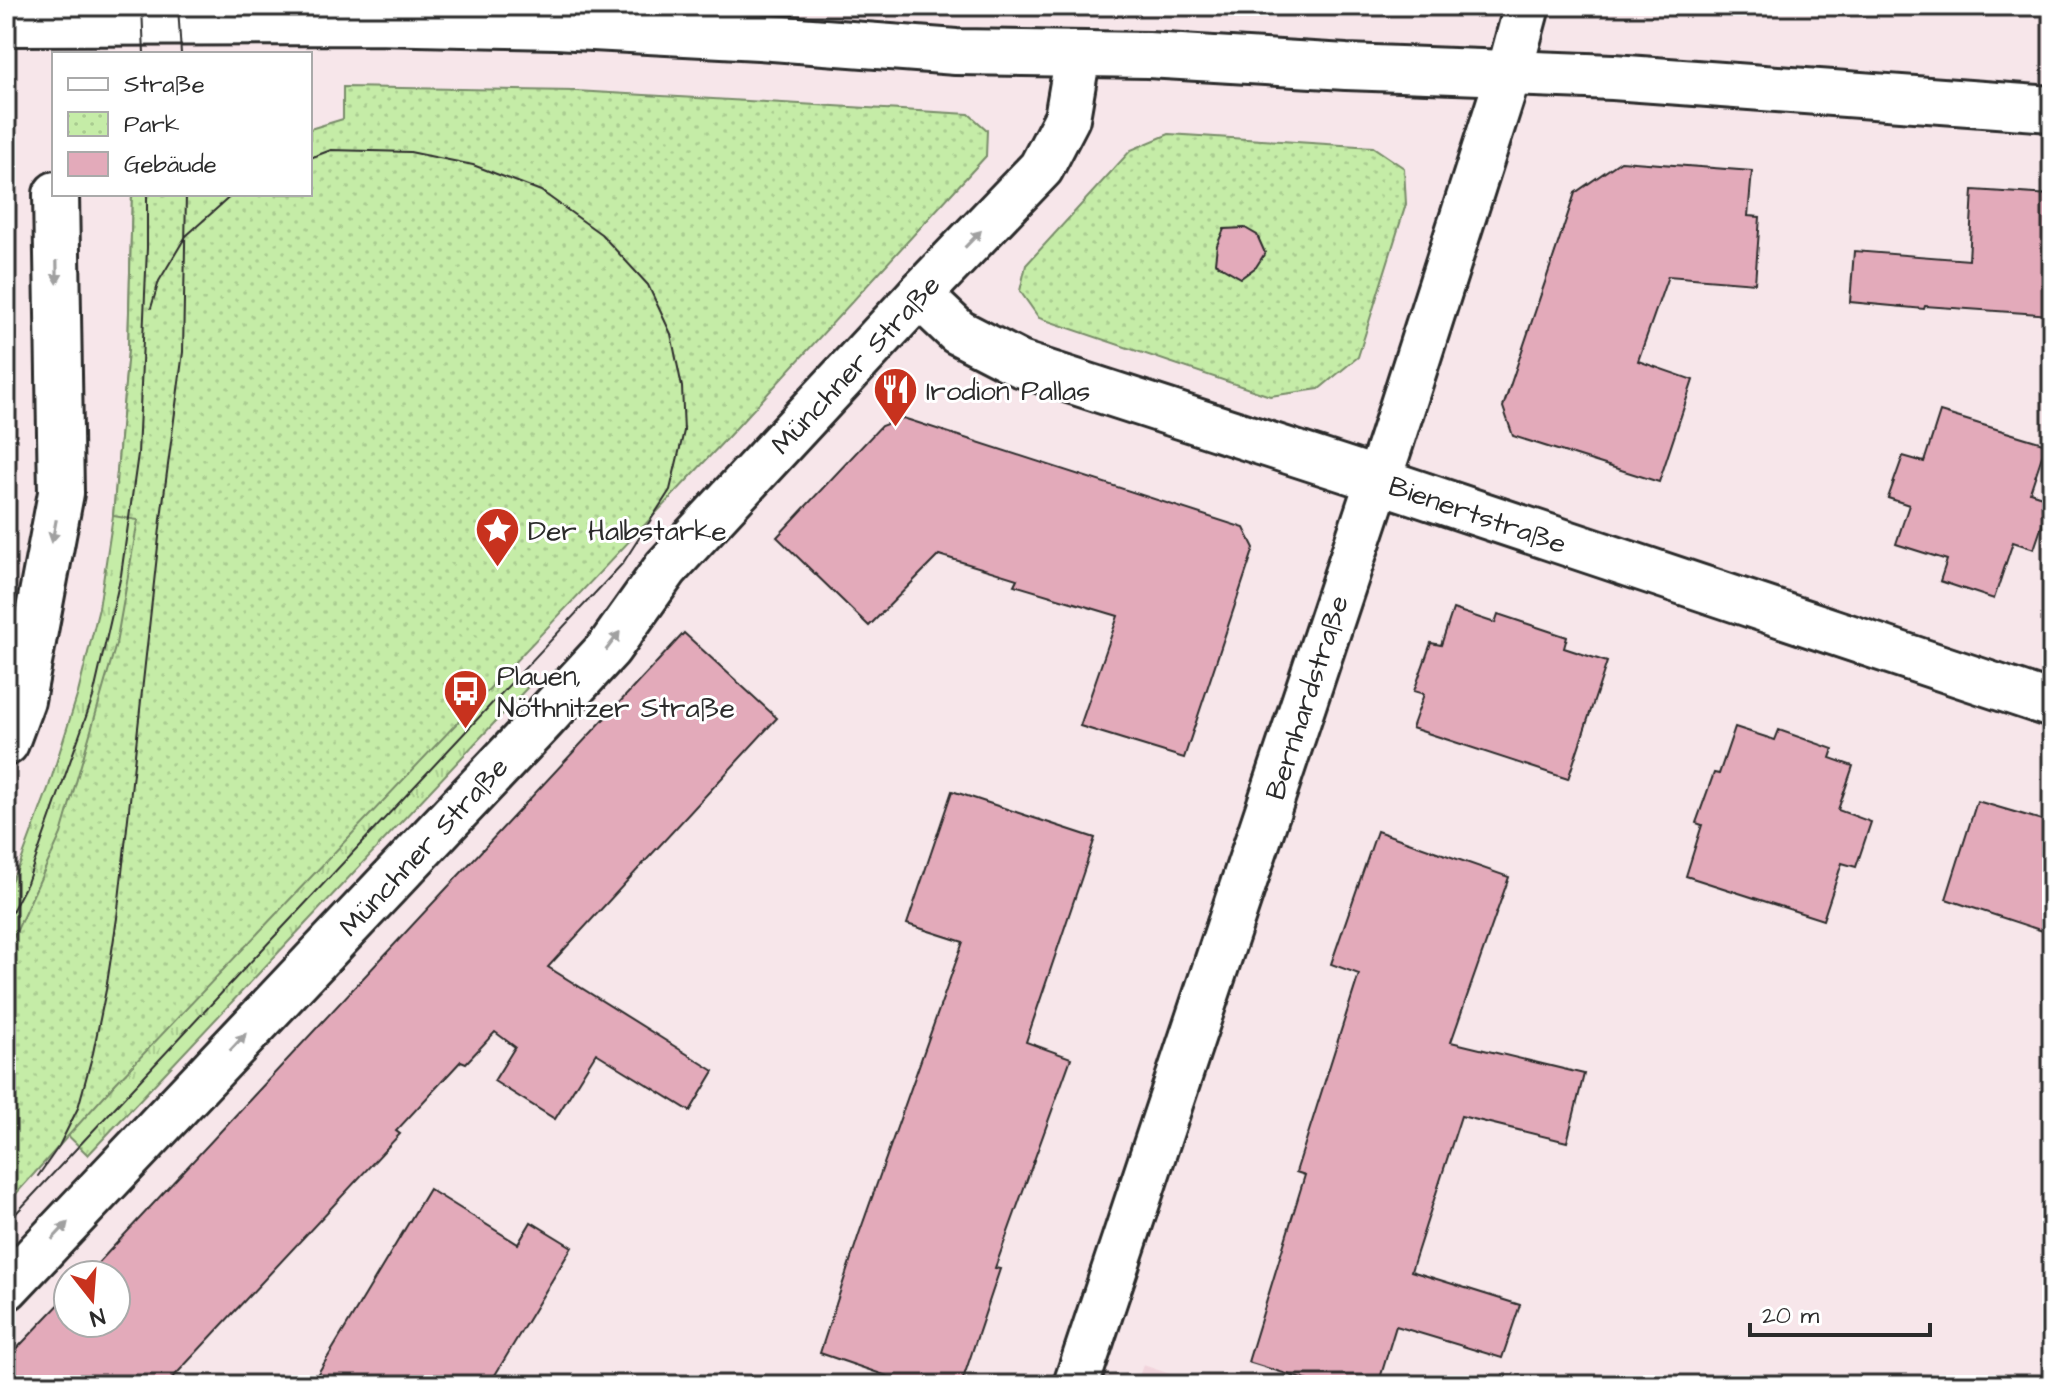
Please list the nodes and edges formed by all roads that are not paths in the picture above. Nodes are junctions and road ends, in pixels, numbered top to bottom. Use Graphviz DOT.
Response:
graph roads {
  1 [pos="1527,6"];
  2 [pos="218,14"];
  3 [pos="373,14"];
  4 [pos="6,23"];
  5 [pos="70,27"];
  6 [pos="1078,54"];
  7 [pos="1509,73"];
  8 [pos="2052,109"];
  9 [pos="56,196"];
  10 [pos="919,295"];
  11 [pos="1378,480"];
  12 [pos="2052,705"];
  13 [pos="6,743"];
  14 [pos="6,1288"];
  15 [pos="1076,1385"];
  1 -- 7 [label="street, Bernhardstraße"];
  2 -- 3 [label="street"];
  2 -- 5 [label="street"];
  3 -- 6 [label="street"];
  4 -- 5 [label="street"];
  6 -- 7 [label="street"];
  10 -- 6 [label="street, Münchner Straße, one-way"];
  7 -- 8 [label="street"];
  7 -- 11 [label="street, Bernhardstraße"];
  9 -- 13 [label="street, one-way"];
  10 -- 11 [label="street, Bienertstraße"];
  14 -- 10 [label="street, Münchner Straße, one-way"];
  11 -- 12 [label="street, Bienertstraße"];
  11 -- 15 [label="street, Bernhardstraße"];
}
